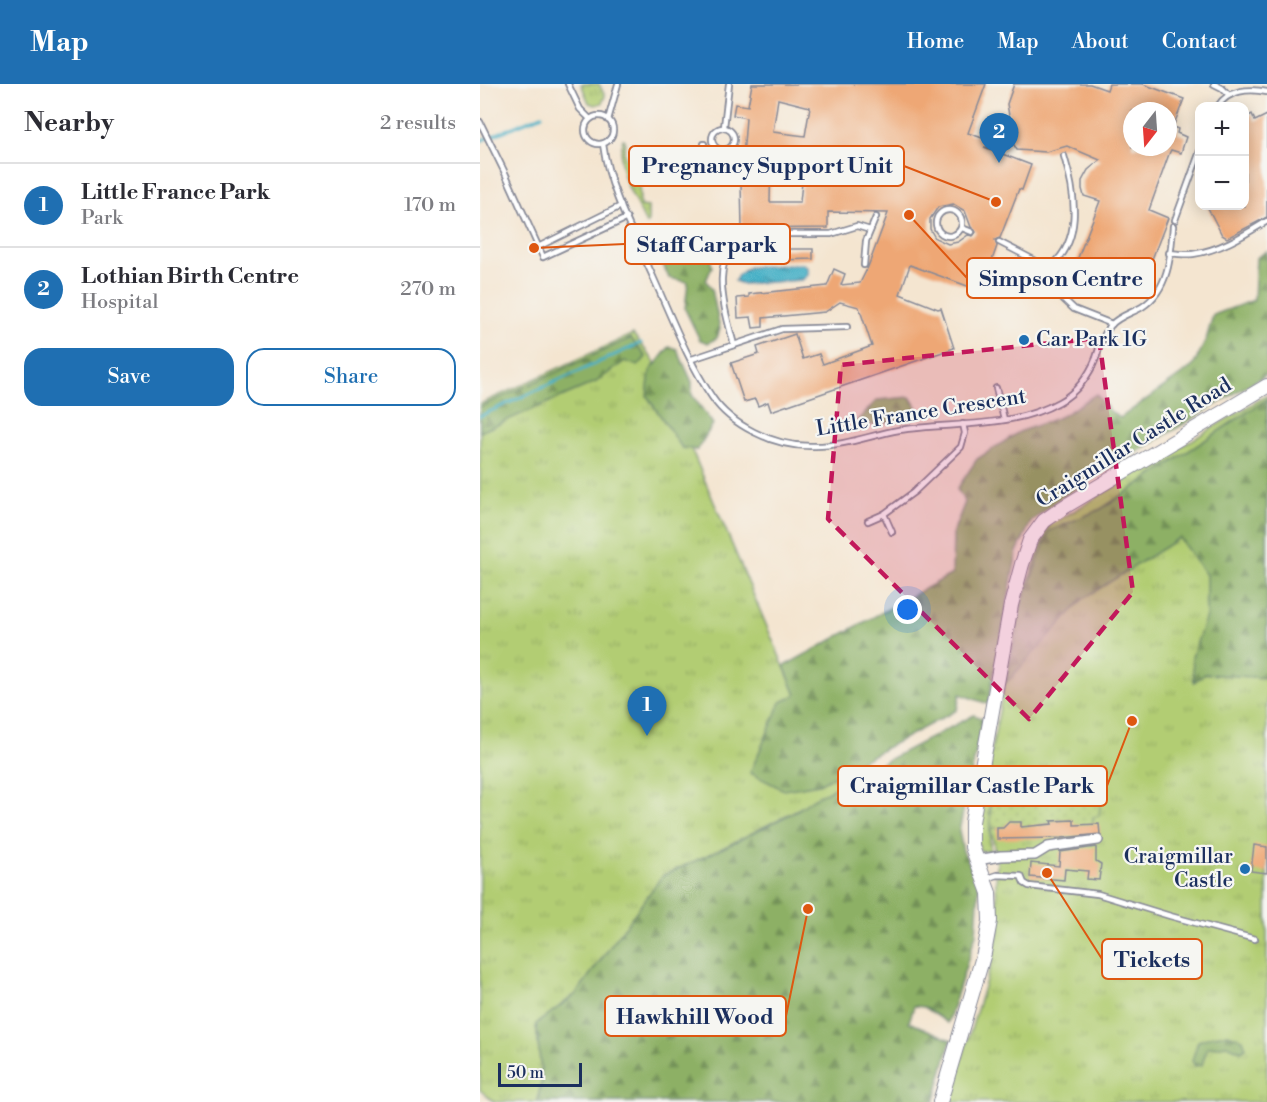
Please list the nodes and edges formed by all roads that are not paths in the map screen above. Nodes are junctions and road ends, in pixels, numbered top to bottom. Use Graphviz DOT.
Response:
graph roads {
  1 [pos="568,84"];
  2 [pos="618,84"];
  3 [pos="729,84"];
  4 [pos="1214,84"];
  5 [pos="1267,92"];
  6 [pos="1229,95"];
  7 [pos="1222,102"];
  8 [pos="591,119"];
  9 [pos="608,120"];
  10 [pos="480,122"];
  11 [pos="724,127"];
  12 [pos="603,144"];
  13 [pos="704,144"];
  14 [pos="1064,156"];
  15 [pos="1198,156"];
  16 [pos="705,166"];
  17 [pos="621,206"];
  18 [pos="876,217"];
  19 [pos="627,218"];
  20 [pos="1267,221"];
  21 [pos="962,228"];
  22 [pos="870,230"];
  23 [pos="972,232"];
  24 [pos="999,242"];
  25 [pos="538,247"];
  26 [pos="1169,253"];
  27 [pos="864,265"];
  28 [pos="1045,271"];
  29 [pos="1112,324"];
  30 [pos="847,327"];
  31 [pos="734,345"];
  32 [pos="692,359"];
  33 [pos="1267,386"];
  34 [pos="996,388"];
  35 [pos="1004,420"];
  36 [pos="963,424"];
  37 [pos="884,514"];
  38 [pos="868,521"];
  39 [pos="892,531"];
  40 [pos="1098,840"];
  41 [pos="977,860"];
  42 [pos="985,879"];
  43 [pos="1255,939"];
  44 [pos="940,1102"];
  1 -- 8 [label="lane"];
  2 -- 9 [label="lane"];
  3 -- 11 [label="lane"];
  4 -- 6 [label="lane"];
  5 -- 6 [label="lane"];
  6 -- 7 [label="lane"];
  8 -- 9 [label="lane"];
  8 -- 12 [label="lane"];
  9 -- 12 [label="lane"];
  10 -- 25 [label="lane"];
  11 -- 11 [label="lane"];
  12 -- 17 [label="lane, Little France Crescent"];
  13 -- 16 [label="lane"];
  14 -- 28 [label="lane"];
  15 -- 26 [label="lane, Little France Crescent"];
  17 -- 19 [label="lane, Little France Crescent"];
  17 -- 25 [label="lane"];
  18 -- 22 [label="lane"];
  19 -- 25 [label="lane"];
  19 -- 32 [label="lane, Little France Crescent"];
  20 -- 26 [label="lane"];
  21 -- 21 [label="lane"];
  21 -- 23 [label="lane"];
  22 -- 27 [label="lane"];
  22 -- 31 [label="lane"];
  24 -- 28 [label="lane"];
  26 -- 29 [label="lane, Little France Crescent"];
  28 -- 29 [label="lane"];
  29 -- 35 [label="lane, Little France Crescent"];
  30 -- 31 [label="lane"];
  31 -- 32 [label="lane"];
  32 -- 36 [label="lane, Little France Crescent"];
  33 -- 41 [label="street, Craigmillar Castle Road"];
  34 -- 35 [label="lane"];
  35 -- 36 [label="lane, Little France Crescent"];
  36 -- 37 [label="lane"];
  37 -- 38 [label="lane"];
  37 -- 39 [label="lane"];
  40 -- 41 [label="street"];
  41 -- 42 [label="street, Craigmillar Castle Road"];
  42 -- 43 [label="lane"];
  42 -- 44 [label="street, Craigmillar Castle Road"];
}
